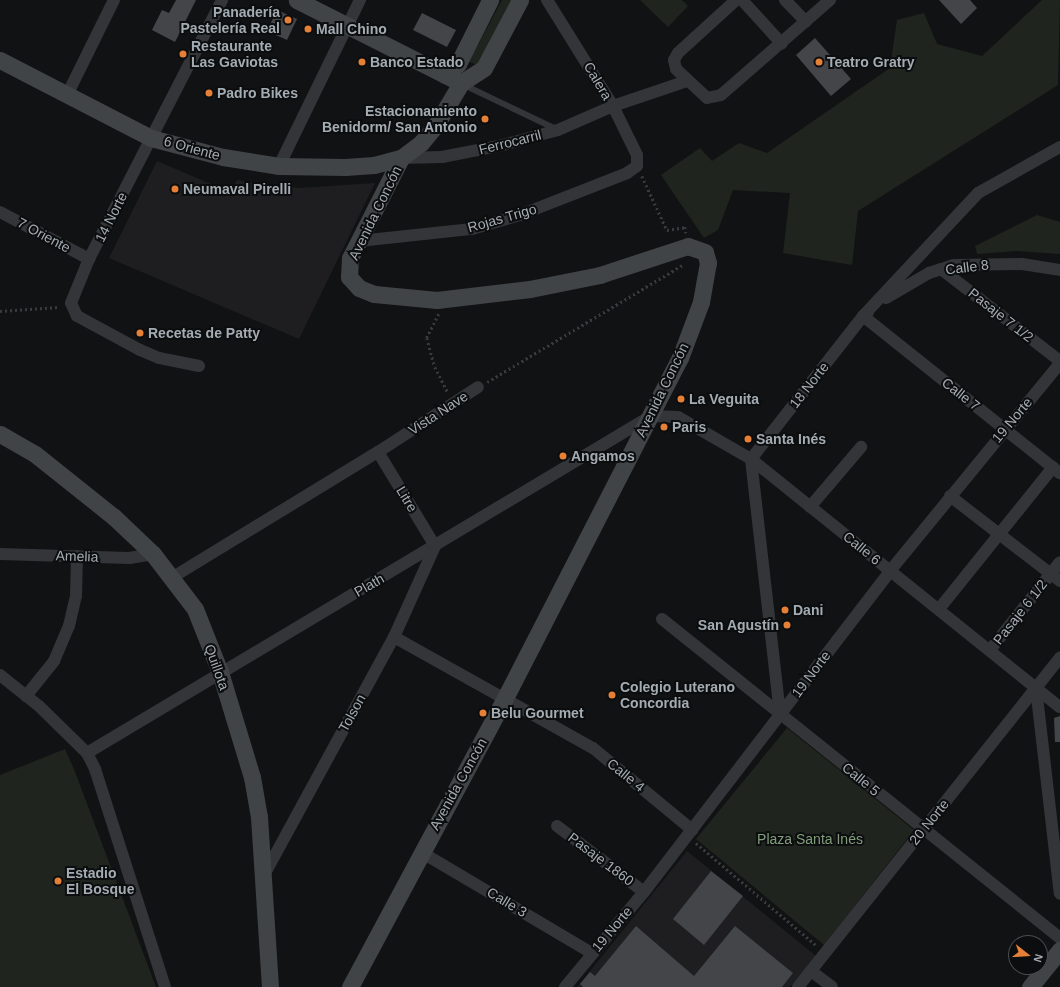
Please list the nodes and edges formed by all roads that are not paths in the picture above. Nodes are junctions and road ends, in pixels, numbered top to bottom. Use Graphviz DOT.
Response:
graph roads {
  1 [pos="114,0"];
  2 [pos="222,0"];
  3 [pos="297,0"];
  4 [pos="360,0"];
  5 [pos="490,0"];
  6 [pos="520,0"];
  7 [pos="547,0"];
  8 [pos="736,0"];
  9 [pos="742,0"];
  10 [pos="785,0"];
  11 [pos="830,0"];
  12 [pos="806,22"];
  13 [pos="347,26"];
  14 [pos="782,44"];
  15 [pos="0,60"];
  16 [pos="445,75"];
  17 [pos="687,81"];
  18 [pos="461,84"];
  19 [pos="67,96"];
  20 [pos="613,106"];
  21 [pos="558,130"];
  22 [pos="151,138"];
  23 [pos="1060,147"];
  24 [pos="401,158"];
  25 [pos="279,166"];
  26 [pos="637,166"];
  27 [pos="0,212"];
  28 [pos="359,241"];
  29 [pos="89,259"];
  30 [pos="941,269"];
  31 [pos="1060,270"];
  32 [pos="863,316"];
  33 [pos="1060,362"];
  34 [pos="199,366"];
  35 [pos="478,387"];
  36 [pos="651,416"];
  37 [pos="1004,428"];
  38 [pos="0,434"];
  39 [pos="861,447"];
  40 [pos="378,452"];
  41 [pos="751,459"];
  42 [pos="1056,470"];
  43 [pos="950,496"];
  44 [pos="810,507"];
  45 [pos="998,533"];
  46 [pos="435,546"];
  47 [pos="0,554"];
  48 [pos="153,554"];
  49 [pos="76,556"];
  50 [pos="1060,562"];
  51 [pos="890,571"];
  52 [pos="173,577"];
  53 [pos="1055,578"];
  54 [pos="938,609"];
  55 [pos="662,619"];
  56 [pos="394,637"];
  57 [pos="990,650"];
  58 [pos="1060,658"];
  59 [pos="220,672"];
  60 [pos="0,675"];
  61 [pos="1036,688"];
  62 [pos="26,696"];
  63 [pos="505,698"];
  64 [pos="1060,707"];
  65 [pos="780,714"];
  66 [pos="87,753"];
  67 [pos="558,826"];
  68 [pos="924,829"];
  69 [pos="692,830"];
  70 [pos="421,852"];
  71 [pos="263,877"];
  72 [pos="644,892"];
  73 [pos="1060,894"];
  74 [pos="1060,938"];
  75 [pos="1060,950"];
  76 [pos="592,953"];
  77 [pos="811,971"];
  78 [pos="165,987"];
  79 [pos="270,987"];
  80 [pos="350,987"];
  81 [pos="565,987"];
  82 [pos="798,987"];
  83 [pos="832,987"];
  84 [pos="1030,987"];
  1 -- 19 [label="street"];
  2 -- 22 [label="street, 14 Norte"];
  3 -- 13 [label="main road"];
  4 -- 13 [label="street"];
  5 -- 16 [label="main road"];
  6 -- 18 [label="main road"];
  7 -- 20 [label="street, Calera"];
  8 -- 17 [label="street"];
  9 -- 14 [label="street"];
  10 -- 12 [label="street"];
  11 -- 12 [label="street"];
  12 -- 14 [label="street"];
  13 -- 16 [label="main road"];
  13 -- 25 [label="street"];
  14 -- 17 [label="street"];
  15 -- 19 [label="main road, 6 Oriente"];
  16 -- 18 [label="main road"];
  17 -- 20 [label="street, Ferrocarril"];
  18 -- 21 [label="lane"];
  18 -- 24 [label="main road"];
  19 -- 22 [label="main road, 6 Oriente"];
  20 -- 21 [label="street, Ferrocarril"];
  20 -- 26 [label="street, Calera"];
  21 -- 24 [label="street, Ferrocarril"];
  22 -- 25 [label="main road, 6 Oriente"];
  22 -- 29 [label="street, 14 Norte"];
  23 -- 32 [label="street, 18 Norte"];
  24 -- 25 [label="main road, 6 Oriente"];
  24 -- 28 [label="main road, Avenida Concón"];
  26 -- 28 [label="street, Rojas Trigo"];
  27 -- 29 [label="street, 7 Oriente"];
  28 -- 36 [label="main road, Avenida Concón"];
  29 -- 34 [label="street, 14 Norte"];
  30 -- 31 [label="street, Calle 8"];
  30 -- 32 [label="street, Calle 8"];
  30 -- 33 [label="street, Pasaje 7 1/2"];
  32 -- 37 [label="street, Calle 7"];
  32 -- 41 [label="street, 18 Norte"];
  33 -- 37 [label="street, 19 Norte"];
  35 -- 40 [label="street, Vista Nave"];
  36 -- 41 [label="street, Calle 6"];
  36 -- 46 [label="street, Plath"];
  36 -- 63 [label="main road, Avenida Concón"];
  37 -- 42 [label="street, Calle 7"];
  37 -- 43 [label="street, 19 Norte"];
  38 -- 48 [label="main road, Quillota"];
  39 -- 44 [label="street"];
  40 -- 46 [label="street, Litre"];
  40 -- 52 [label="street, Vista Nave"];
  41 -- 44 [label="street, Calle 6"];
  41 -- 65 [label="street"];
  42 -- 45 [label="street"];
  43 -- 45 [label="street, Pasaje 6 1/2"];
  43 -- 51 [label="street, 19 Norte"];
  44 -- 51 [label="street, Calle 6"];
  45 -- 53 [label="street, Pasaje 6 1/2"];
  45 -- 54 [label="street"];
  46 -- 56 [label="street, Tolson"];
  46 -- 59 [label="street, Plath"];
  47 -- 49 [label="street, Amelia"];
  48 -- 49 [label="street, Amelia"];
  48 -- 52 [label="main road, Quillota"];
  49 -- 62 [label="street"];
  50 -- 53 [label="street, Pasaje 6 1/2"];
  51 -- 54 [label="street, Calle 6"];
  51 -- 65 [label="street, 19 Norte"];
  52 -- 59 [label="main road, Quillota"];
  53 -- 57 [label="street, Pasaje 6 1/2"];
  54 -- 57 [label="street, Calle 6"];
  55 -- 65 [label="street, Calle 5"];
  56 -- 63 [label="street, Calle 4"];
  56 -- 71 [label="street, Tolson"];
  57 -- 61 [label="street, Calle 6"];
  58 -- 61 [label="street, 20 Norte"];
  59 -- 66 [label="street, Plath"];
  59 -- 71 [label="main road, Quillota"];
  60 -- 62 [label="street"];
  61 -- 64 [label="street, Calle 6"];
  61 -- 68 [label="street, 20 Norte"];
  61 -- 73 [label="street"];
  62 -- 66 [label="street"];
  63 -- 69 [label="street, Calle 4"];
  63 -- 70 [label="main road, Avenida Concón"];
  65 -- 68 [label="street, Calle 5"];
  65 -- 69 [label="street, 19 Norte"];
  66 -- 78 [label="street"];
  67 -- 72 [label="street, Pasaje 1860"];
  68 -- 74 [label="street, Calle 5"];
  68 -- 77 [label="street, 20 Norte"];
  69 -- 72 [label="street, 19 Norte"];
  70 -- 76 [label="street, Calle 3"];
  70 -- 80 [label="main road, Avenida Concón"];
  71 -- 79 [label="main road, Quillota"];
  72 -- 76 [label="street, 19 Norte"];
  75 -- 84 [label="main road"];
  76 -- 81 [label="street, 19 Norte"];
  77 -- 82 [label="street, 20 Norte"];
  77 -- 83 [label="street"];
}
